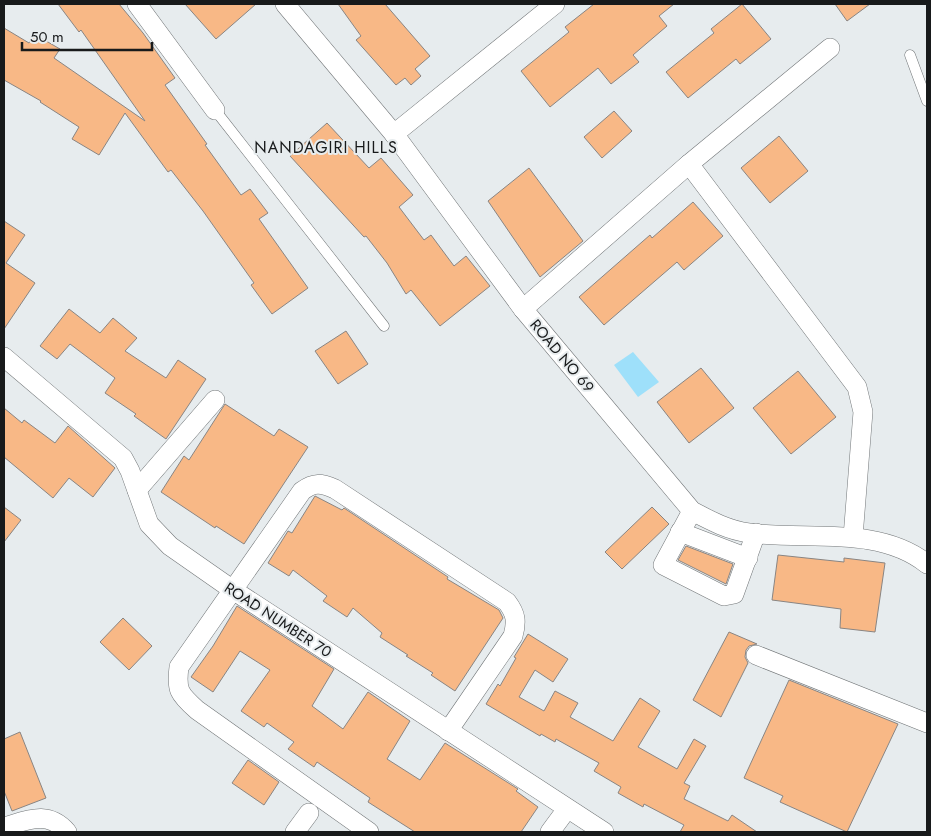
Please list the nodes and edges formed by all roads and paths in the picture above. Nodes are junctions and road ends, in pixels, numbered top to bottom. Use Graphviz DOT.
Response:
graph roads {
  1 [pos="137,4"];
  2 [pos="285,4"];
  3 [pos="555,4"];
  4 [pos="830,48"];
  5 [pos="910,55"];
  6 [pos="927,101"];
  7 [pos="215,110"];
  8 [pos="394,134"];
  9 [pos="689,164"];
  10 [pos="522,309"];
  11 [pos="384,326"];
  12 [pos="4,357"];
  13 [pos="215,400"];
  14 [pos="137,490"];
  15 [pos="692,511"];
  16 [pos="680,532"];
  17 [pos="756,533"];
  18 [pos="853,537"];
  19 [pos="748,558"];
  20 [pos="927,564"];
  21 [pos="233,590"];
  22 [pos="756,655"];
  23 [pos="927,723"];
  24 [pos="448,732"];
  25 [pos="567,809"];
  26 [pos="309,813"];
  27 [pos="4,827"];
  28 [pos="67,832"];
  29 [pos="295,832"];
  30 [pos="369,832"];
  31 [pos="550,832"];
  32 [pos="604,832"];
  1 -- 7 [label="street"];
  2 -- 8 [label="street, ROAD NO 69"];
  3 -- 8 [label="street"];
  4 -- 9 [label="street"];
  5 -- 6 [label="lane"];
  7 -- 11 [label="lane"];
  8 -- 10 [label="street, ROAD NO 69"];
  9 -- 10 [label="street"];
  9 -- 18 [label="street"];
  10 -- 15 [label="street, ROAD NO 69"];
  12 -- 14 [label="street, ROAD NUMBER 70"];
  13 -- 14 [label="street"];
  14 -- 21 [label="street, ROAD NUMBER 70"];
  15 -- 16 [label="street"];
  15 -- 17 [label="street, ROAD NO 69"];
  16 -- 19 [label="street"];
  16 -- 19 [label="street"];
  17 -- 18 [label="street, ROAD NO 69"];
  17 -- 19 [label="street"];
  18 -- 20 [label="street, ROAD NO 69"];
  21 -- 24 [label="street, ROAD NUMBER 70"];
  21 -- 24 [label="street"];
  21 -- 30 [label="street"];
  22 -- 23 [label="street"];
  24 -- 25 [label="street, ROAD NUMBER 70"];
  25 -- 31 [label="street"];
  25 -- 32 [label="street, ROAD NUMBER 70"];
  26 -- 29 [label="street"];
  27 -- 28 [label="street"];
}
